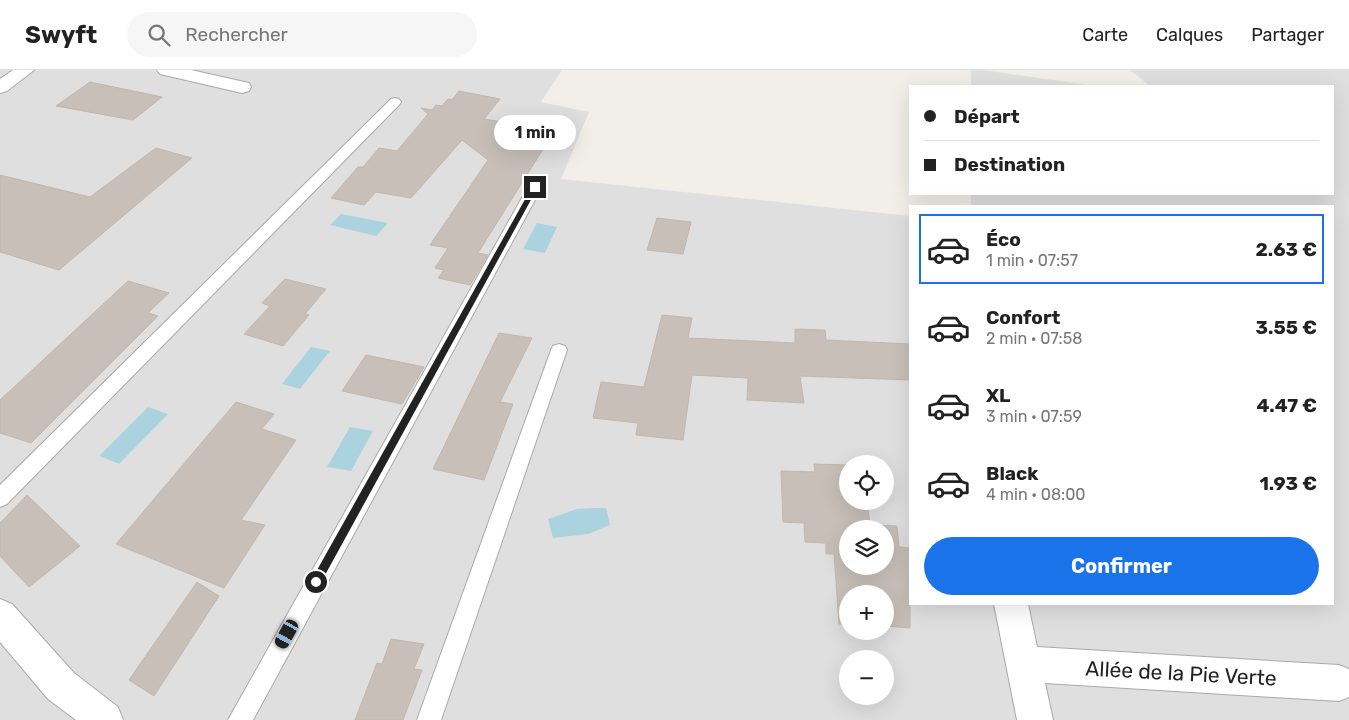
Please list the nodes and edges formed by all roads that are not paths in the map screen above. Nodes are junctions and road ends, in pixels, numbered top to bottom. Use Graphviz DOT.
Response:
graph roads {
  1 [pos="25,70"];
  2 [pos="166,70"];
  3 [pos="0,87"];
  4 [pos="242,87"];
  5 [pos="395,102"];
  6 [pos="535,187"];
  7 [pos="559,350"];
  8 [pos="0,498"];
  9 [pos="1011,605"];
  10 [pos="0,616"];
  11 [pos="1024,664"];
  12 [pos="1339,683"];
  13 [pos="105,720"];
  14 [pos="240,720"];
  15 [pos="429,720"];
  16 [pos="1036,720"];
  1 -- 3 [label="street"];
  2 -- 4 [label="street"];
  5 -- 8 [label="lane"];
  6 -- 14 [label="lane"];
  7 -- 15 [label="lane"];
  9 -- 11 [label="street"];
  10 -- 13 [label="street"];
  11 -- 12 [label="street, Allée de la Pie Verte"];
  11 -- 16 [label="street"];
}
